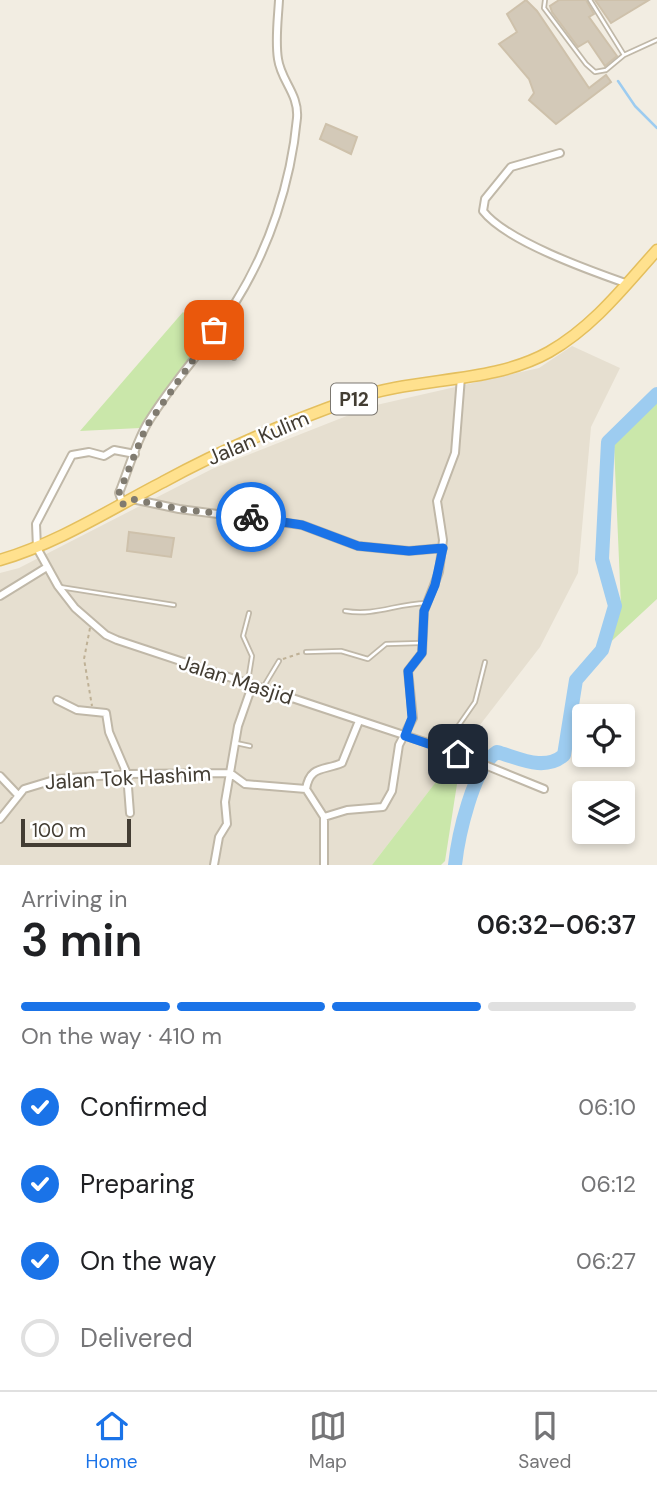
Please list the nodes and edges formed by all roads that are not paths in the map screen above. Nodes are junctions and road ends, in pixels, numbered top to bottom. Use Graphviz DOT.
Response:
graph roads {
  1 [pos="278,0"];
  2 [pos="545,0"];
  3 [pos="590,0"];
  4 [pos="657,40"];
  5 [pos="624,55"];
  6 [pos="560,153"];
  7 [pos="657,250"];
  8 [pos="628,284"];
  9 [pos="214,330"];
  10 [pos="234,358"];
  11 [pos="461,377"];
  12 [pos="135,454"];
  13 [pos="127,501"];
  14 [pos="37,548"];
  15 [pos="443,548"];
  16 [pos="0,560"];
  17 [pos="47,567"];
  18 [pos="58,586"];
  19 [pos="0,596"];
  20 [pos="426,603"];
  21 [pos="174,605"];
  22 [pos="345,611"];
  23 [pos="249,613"];
  24 [pos="423,644"];
  25 [pos="306,652"];
  26 [pos="279,661"];
  27 [pos="485,662"];
  28 [pos="250,685"];
  29 [pos="263,689"];
  30 [pos="57,700"];
  31 [pos="359,721"];
  32 [pos="405,736"];
  33 [pos="236,743"];
  34 [pos="250,746"];
  35 [pos="443,748"];
  36 [pos="230,773"];
  37 [pos="127,774"];
  38 [pos="0,776"];
  39 [pos="306,789"];
  40 [pos="544,789"];
  41 [pos="18,795"];
  42 [pos="130,813"];
  43 [pos="324,817"];
  44 [pos="0,819"];
  45 [pos="214,865"];
  46 [pos="324,865"];
  1 -- 9 [label="street"];
  2 -- 5 [label="lane"];
  3 -- 5 [label="lane"];
  4 -- 5 [label="lane"];
  6 -- 8 [label="street"];
  7 -- 8 [label="main road, Jalan Kulim / P12"];
  8 -- 11 [label="main road, Jalan Kulim / P12"];
  9 -- 10 [label="lane"];
  9 -- 12 [label="street"];
  11 -- 13 [label="main road, Jalan Kulim / P12"];
  11 -- 15 [label="street"];
  12 -- 13 [label="street"];
  12 -- 14 [label="street"];
  13 -- 14 [label="main road, Jalan Kulim / P12"];
  13 -- 15 [label="street"];
  14 -- 16 [label="main road, Jalan Kulim / P12"];
  14 -- 17 [label="street, Jalan Masjid"];
  15 -- 20 [label="street"];
  17 -- 18 [label="street, Jalan Masjid"];
  17 -- 19 [label="street"];
  18 -- 21 [label="lane"];
  18 -- 28 [label="street, Jalan Masjid"];
  20 -- 22 [label="lane"];
  20 -- 24 [label="street"];
  23 -- 28 [label="lane"];
  24 -- 25 [label="lane"];
  24 -- 32 [label="street"];
  26 -- 29 [label="lane"];
  27 -- 35 [label="lane"];
  28 -- 29 [label="street, Jalan Masjid"];
  28 -- 33 [label="street"];
  29 -- 31 [label="street, Jalan Masjid"];
  30 -- 37 [label="street"];
  31 -- 32 [label="street, Jalan Masjid"];
  31 -- 39 [label="street"];
  32 -- 35 [label="street, Jalan Masjid"];
  32 -- 43 [label="street"];
  33 -- 34 [label="lane"];
  33 -- 36 [label="street"];
  35 -- 40 [label="street, Jalan Masjid"];
  36 -- 37 [label="street, Jalan Tok Hashim"];
  36 -- 39 [label="street"];
  36 -- 45 [label="street"];
  37 -- 41 [label="street, Jalan Tok Hashim"];
  37 -- 42 [label="street"];
  38 -- 41 [label="street"];
  39 -- 43 [label="street"];
  41 -- 44 [label="street, Jalan Tok Hashim"];
  43 -- 46 [label="street"];
}
